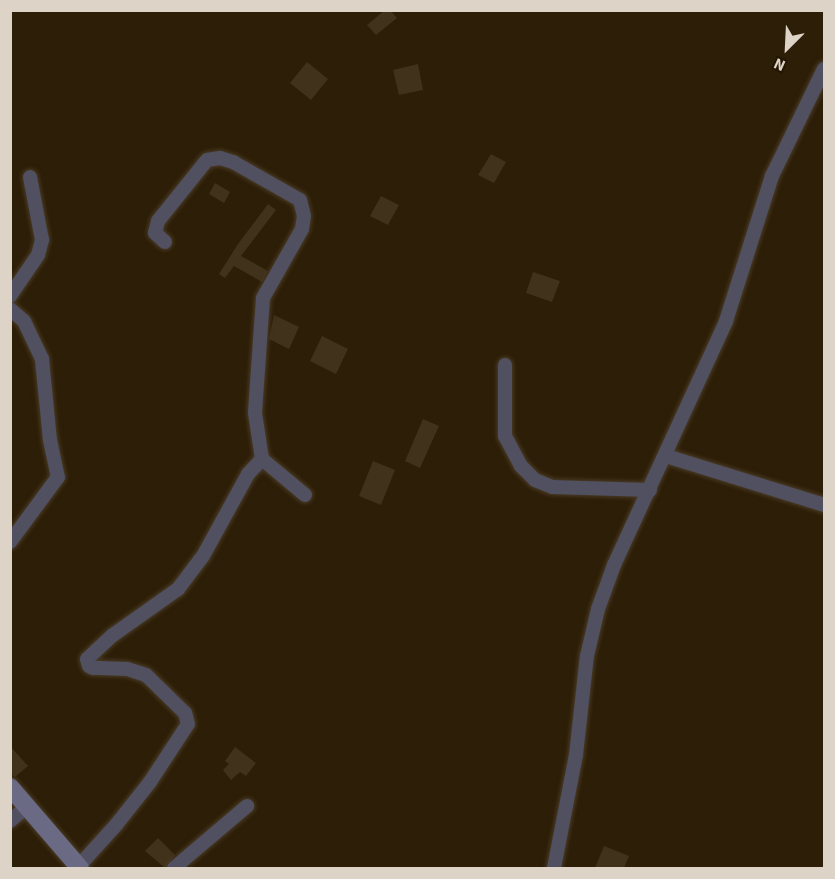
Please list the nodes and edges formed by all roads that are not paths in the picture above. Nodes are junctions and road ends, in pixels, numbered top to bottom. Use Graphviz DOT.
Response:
graph roads {
  1 [pos="825,69"];
  2 [pos="30,177"];
  3 [pos="165,242"];
  4 [pos="10,296"];
  5 [pos="10,309"];
  6 [pos="505,365"];
  7 [pos="666,456"];
  8 [pos="262,459"];
  9 [pos="650,490"];
  10 [pos="305,495"];
  11 [pos="825,505"];
  12 [pos="10,542"];
  13 [pos="10,787"];
  14 [pos="28,806"];
  15 [pos="248,806"];
  16 [pos="10,821"];
  17 [pos="79,868"];
  18 [pos="174,868"];
  19 [pos="554,868"];
  1 -- 7 [label="street"];
  2 -- 4 [label="street"];
  3 -- 8 [label="street"];
  5 -- 12 [label="street"];
  6 -- 9 [label="street"];
  7 -- 9 [label="street"];
  7 -- 11 [label="street"];
  8 -- 10 [label="street"];
  8 -- 17 [label="street"];
  9 -- 19 [label="street"];
  13 -- 14 [label="main road"];
  14 -- 16 [label="street"];
  14 -- 17 [label="main road"];
  15 -- 18 [label="street"];
}
